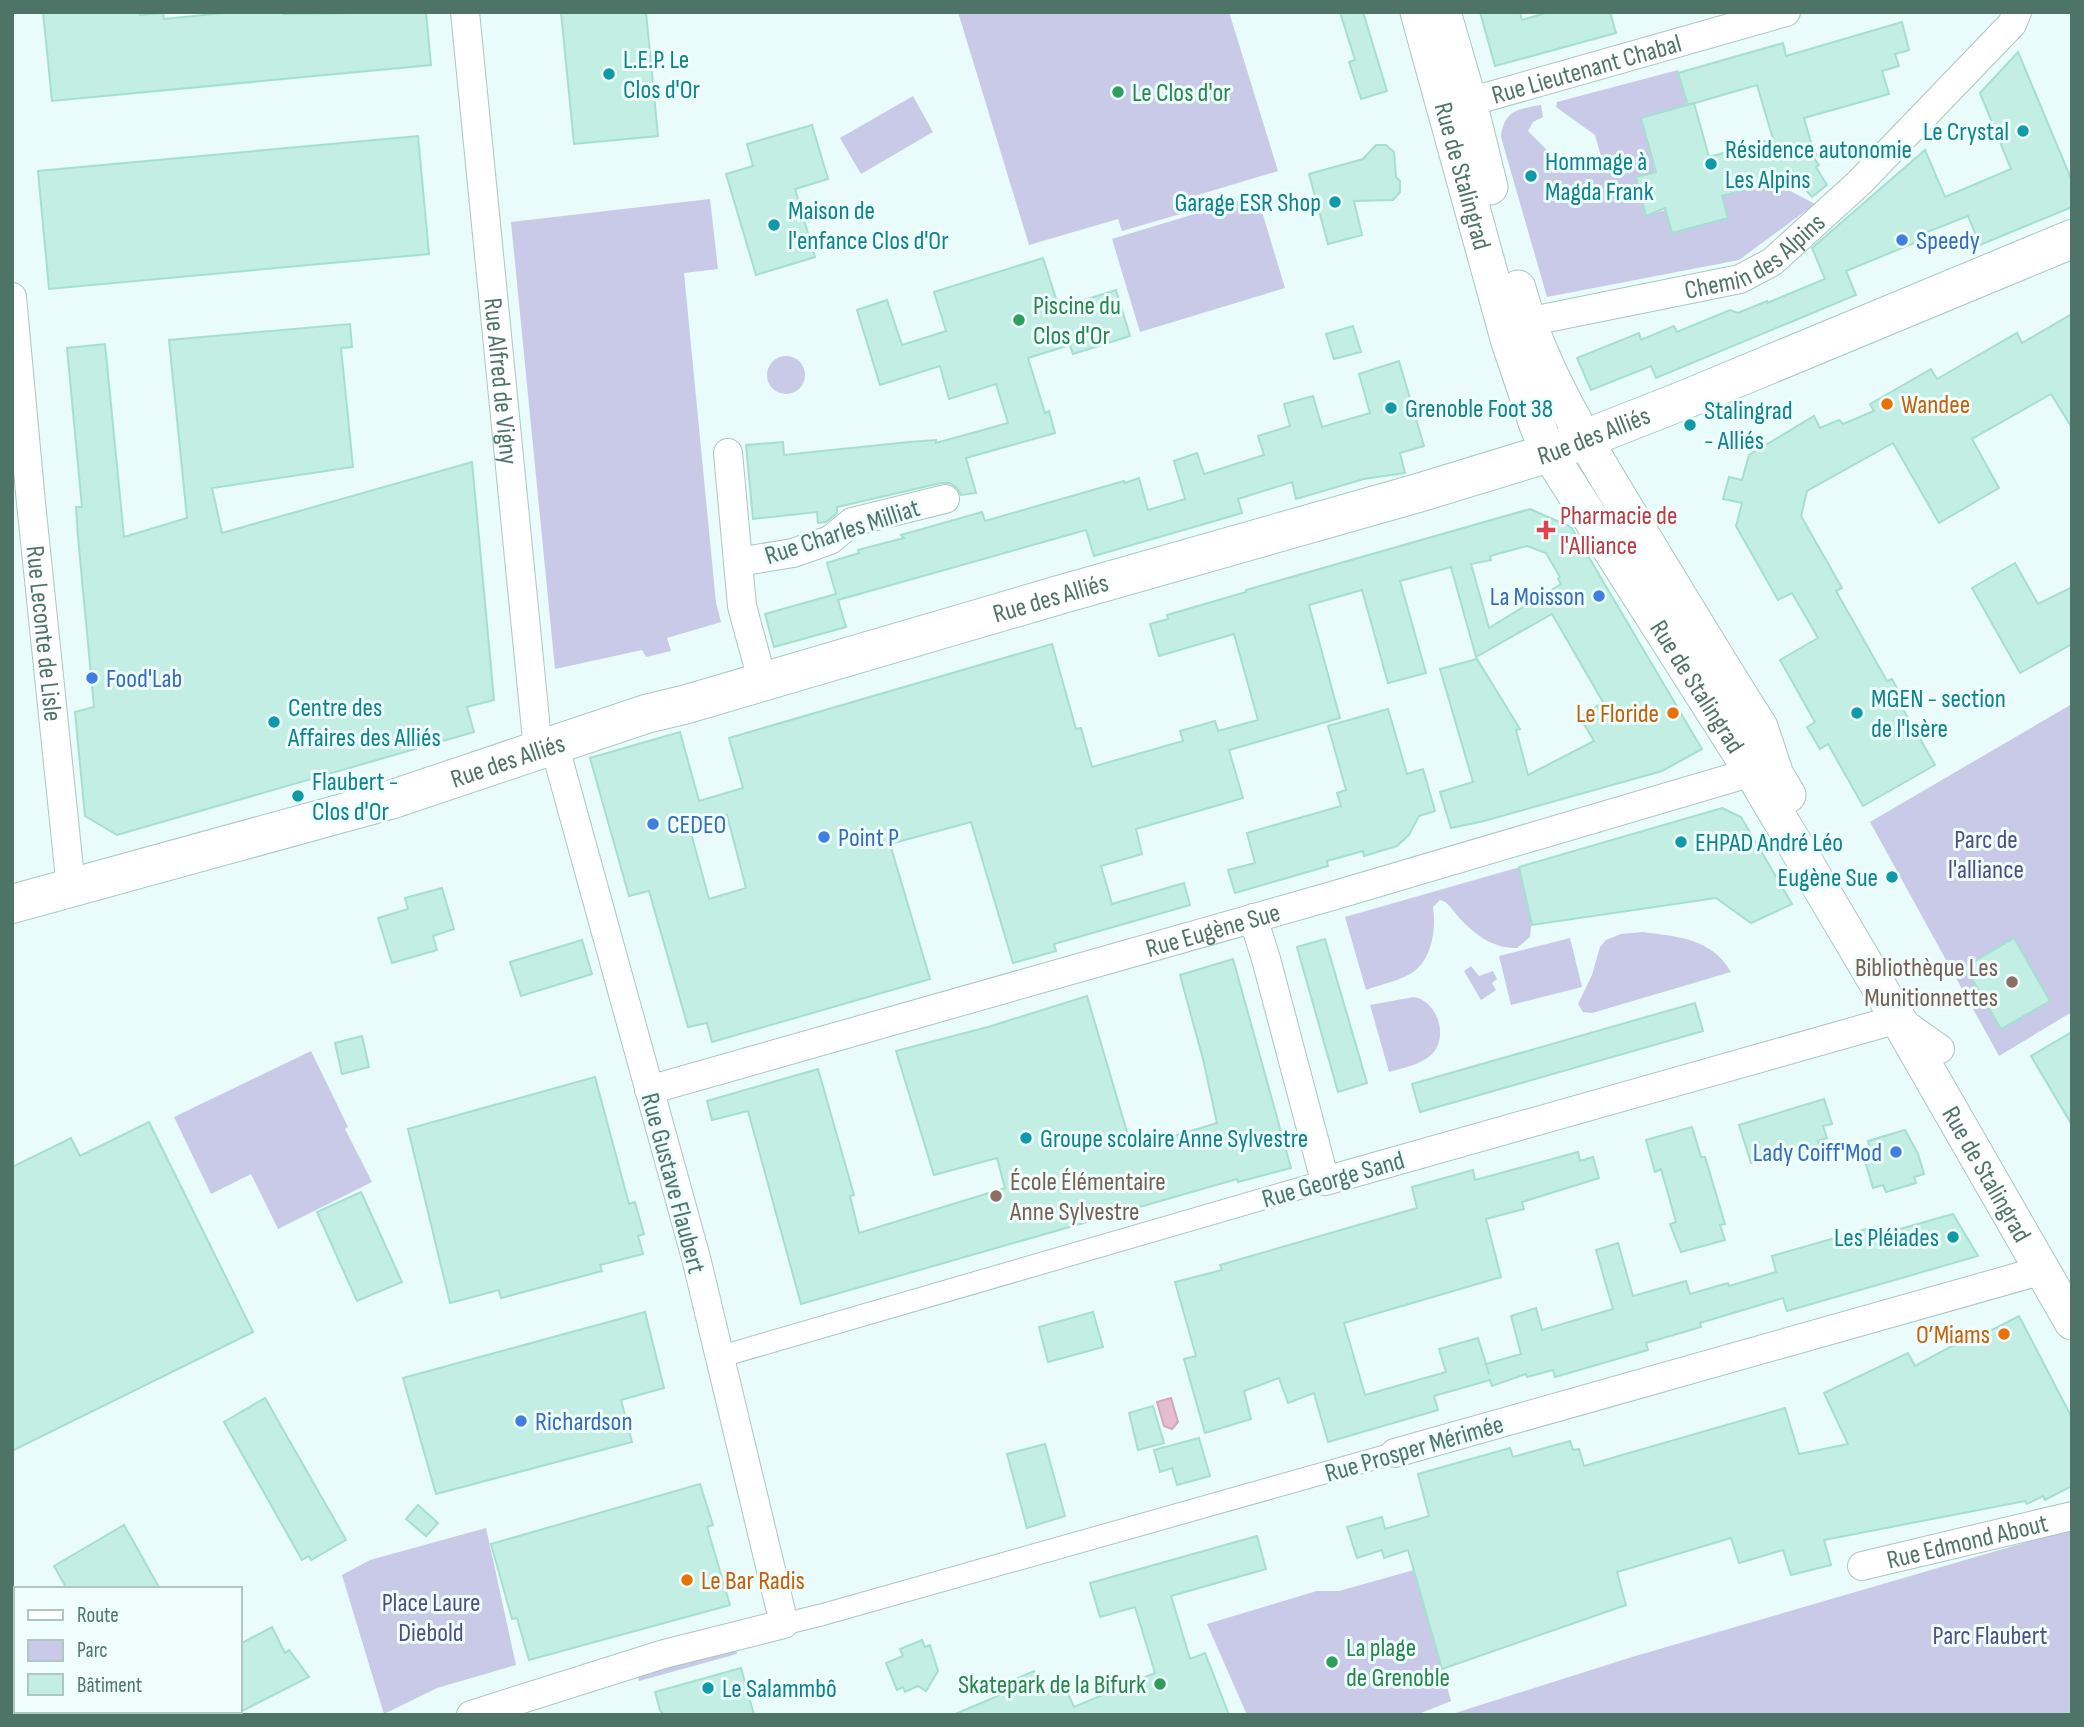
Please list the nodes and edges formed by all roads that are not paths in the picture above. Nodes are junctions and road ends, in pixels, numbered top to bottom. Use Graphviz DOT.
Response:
graph roads {
  1 [pos="465,12"];
  2 [pos="1418,12"];
  3 [pos="1443,12"];
  4 [pos="1786,12"];
  5 [pos="2017,12"];
  6 [pos="1469,102"];
  7 [pos="2072,239"];
  8 [pos="12,297"];
  9 [pos="1527,322"];
  10 [pos="1585,441"];
  11 [pos="728,453"];
  12 [pos="1549,453"];
  13 [pos="945,499"];
  14 [pos="738,562"];
  15 [pos="762,680"];
  16 [pos="546,747"];
  17 [pos="1764,774"];
  18 [pos="71,888"];
  19 [pos="12,904"];
  20 [pos="1252,918"];
  21 [pos="1898,1019"];
  22 [pos="1940,1049"];
  23 [pos="649,1090"];
  24 [pos="1325,1181"];
  25 [pos="2057,1272"];
  26 [pos="2072,1322"];
  27 [pos="719,1357"];
  28 [pos="1395,1453"];
  29 [pos="2072,1516"];
  30 [pos="1862,1566"];
  31 [pos="784,1624"];
  32 [pos="471,1715"];
  1 -- 16 [label="street, Rue Alfred de Vigny"];
  2 -- 12 [label="street, Rue de Stalingrad"];
  3 -- 6 [label="street, Rue de Stalingrad"];
  4 -- 6 [label="street, Rue Lieutenant Chabal"];
  5 -- 9 [label="street, Chemin des Alpins"];
  6 -- 9 [label="street, Rue de Stalingrad"];
  7 -- 10 [label="main road, Rue des Alliés"];
  8 -- 18 [label="street, Rue Leconte de Lisle"];
  9 -- 10 [label="street, Rue de Stalingrad"];
  10 -- 12 [label="main road, Rue des Alliés"];
  10 -- 17 [label="street, Rue de Stalingrad"];
  11 -- 14 [label="street, Rue Charles Milliat"];
  12 -- 15 [label="main road, Rue des Alliés"];
  12 -- 17 [label="street, Rue de Stalingrad"];
  13 -- 14 [label="street, Rue Charles Milliat"];
  14 -- 15 [label="street, Rue Charles Milliat"];
  15 -- 16 [label="main road, Rue des Alliés"];
  16 -- 18 [label="main road, Rue des Alliés"];
  16 -- 23 [label="street, Rue Gustave Flaubert"];
  17 -- 20 [label="street, Rue Eugène Sue"];
  17 -- 21 [label="street, Rue de Stalingrad"];
  17 -- 22 [label="street, Rue de Stalingrad"];
  18 -- 19 [label="main road, Rue des Alliés"];
  20 -- 23 [label="street, Rue Eugène Sue"];
  20 -- 24 [label="street"];
  21 -- 22 [label="street"];
  21 -- 24 [label="street, Rue George Sand"];
  21 -- 25 [label="street, Rue de Stalingrad"];
  22 -- 25 [label="street, Rue de Stalingrad"];
  23 -- 27 [label="street, Rue Gustave Flaubert"];
  24 -- 27 [label="street, Rue George Sand"];
  25 -- 26 [label="street, Rue de Stalingrad"];
  25 -- 28 [label="street, Rue Prosper Mérimée"];
  27 -- 31 [label="street, Rue Gustave Flaubert"];
  28 -- 31 [label="street, Rue Prosper Mérimée"];
  29 -- 30 [label="street, Rue Edmond About"];
  31 -- 32 [label="street"];
}
